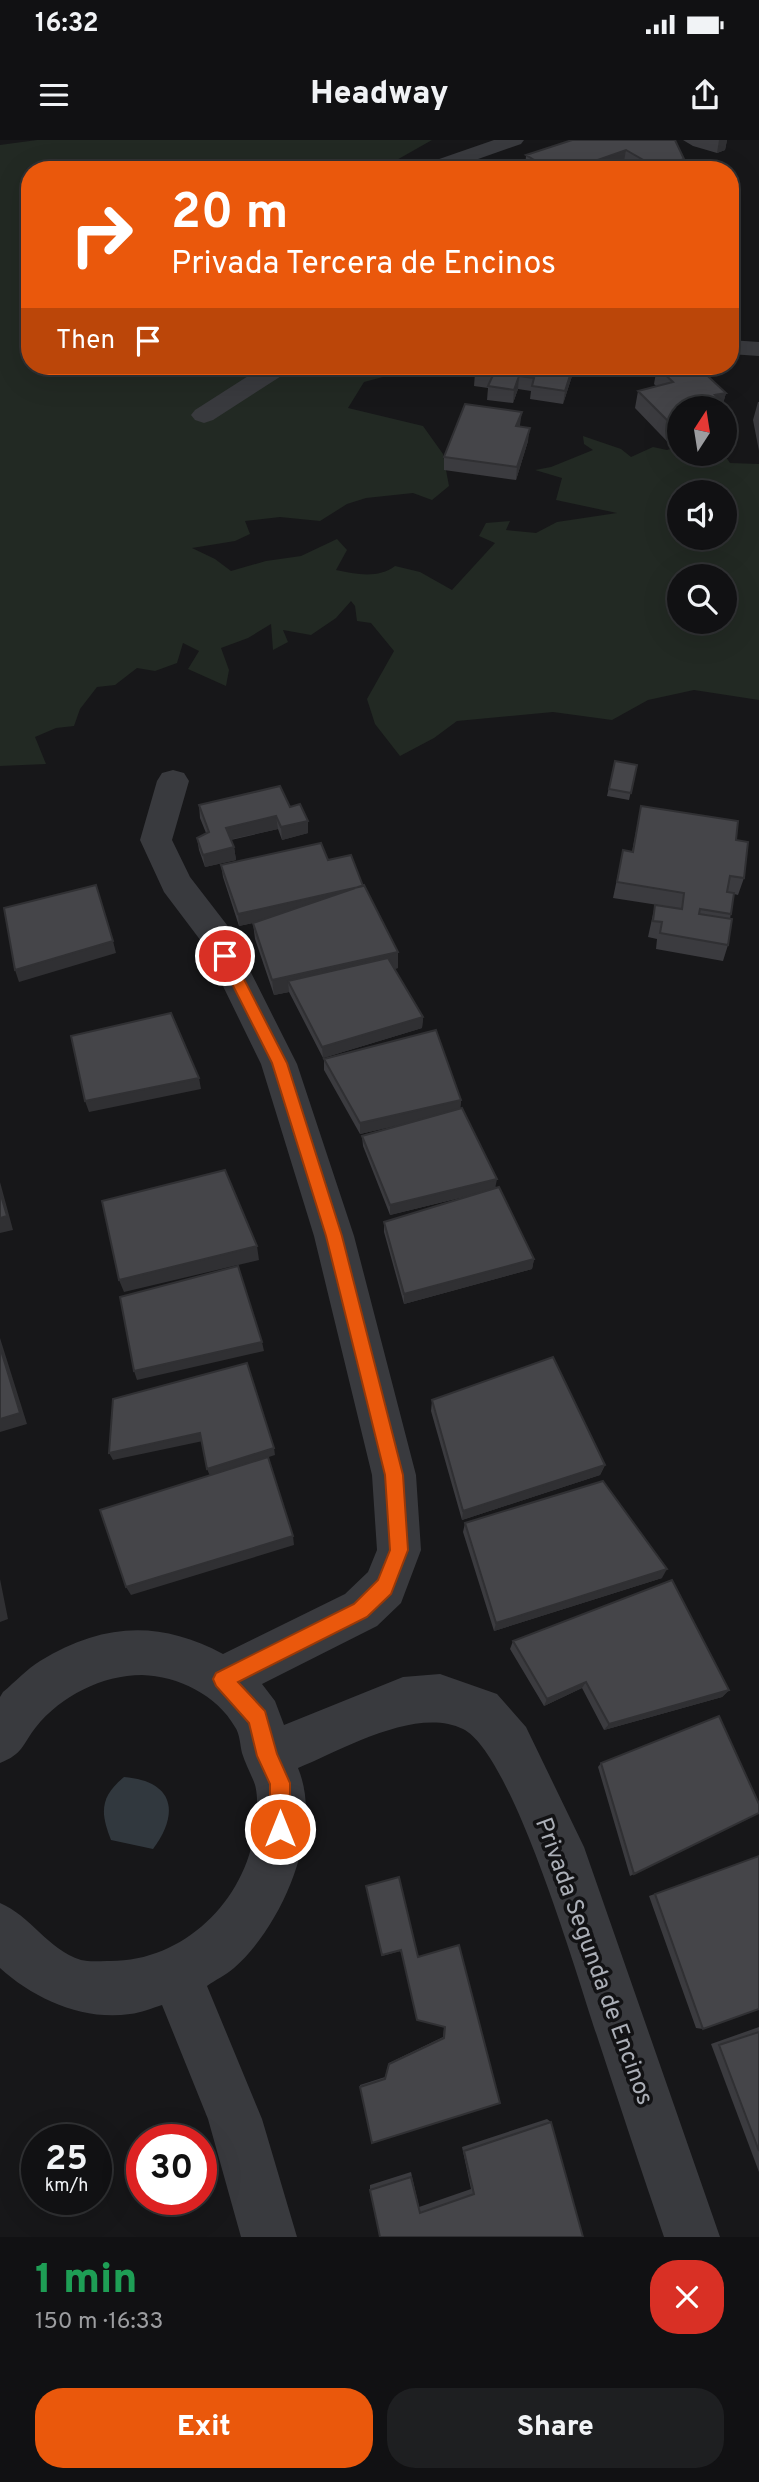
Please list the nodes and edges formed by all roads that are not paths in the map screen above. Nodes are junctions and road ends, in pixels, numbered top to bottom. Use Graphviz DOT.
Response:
graph roads {
  1 [pos="514,140"];
  2 [pos="452,161"];
  3 [pos="739,348"];
  4 [pos="759,349"];
  5 [pos="267,375"];
  6 [pos="204,415"];
  7 [pos="173,781"];
  8 [pos="223,1679"];
  9 [pos="0,1740"];
  10 [pos="267,1756"];
  11 [pos="0,1929"];
  12 [pos="176,1975"];
  13 [pos="269,2237"];
  14 [pos="692,2237"];
  1 -- 2 [label="street"];
  3 -- 4 [label="street"];
  5 -- 6 [label="street"];
  7 -- 8 [label="street"];
  8 -- 9 [label="street"];
  8 -- 10 [label="street"];
  10 -- 12 [label="street"];
  10 -- 14 [label="street, Privada Segunda de Encinos"];
  11 -- 12 [label="street"];
  12 -- 13 [label="street"];
}
